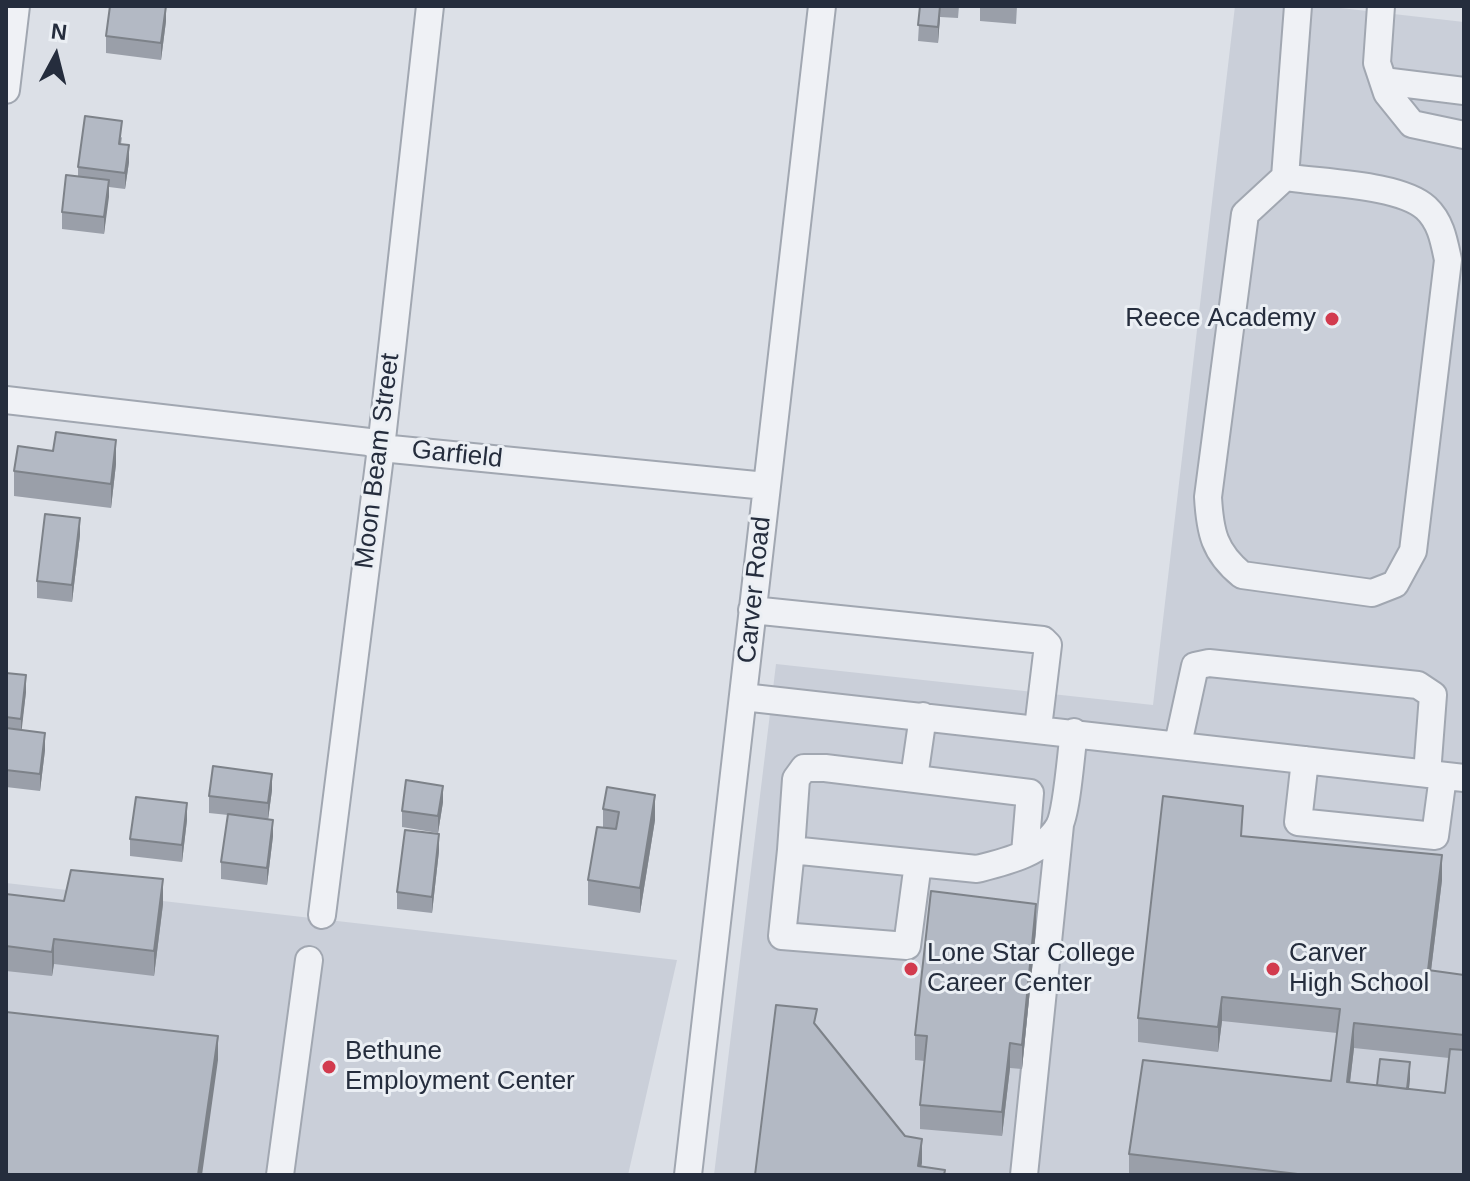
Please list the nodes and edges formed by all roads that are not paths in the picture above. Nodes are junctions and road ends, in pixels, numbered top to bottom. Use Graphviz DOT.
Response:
graph roads {
  1 [pos="16,6"];
  2 [pos="430,6"];
  3 [pos="822,6"];
  4 [pos="1298,6"];
  5 [pos="1381,6"];
  6 [pos="1383,81"];
  7 [pos="6,90"];
  8 [pos="1464,91"];
  9 [pos="1464,135"];
  10 [pos="1285,177"];
  11 [pos="6,400"];
  12 [pos="381,448"];
  13 [pos="766,486"];
  14 [pos="752,610"];
  15 [pos="743,697"];
  16 [pos="923,716"];
  17 [pos="1038,728"];
  18 [pos="1074,732"];
  19 [pos="1178,744"];
  20 [pos="1305,760"];
  21 [pos="1445,776"];
  22 [pos="914,778"];
  23 [pos="1060,825"];
  24 [pos="791,850"];
  25 [pos="1025,853"];
  26 [pos="918,863"];
  27 [pos="322,915"];
  28 [pos="309,960"];
  29 [pos="280,1175"];
  30 [pos="688,1175"];
  31 [pos="1024,1175"];
  1 -- 7 [label="street"];
  2 -- 12 [label="street, Moon Beam Street"];
  3 -- 13 [label="street, Carver Road"];
  4 -- 10 [label="street"];
  5 -- 6 [label="street"];
  6 -- 8 [label="street"];
  6 -- 9 [label="street"];
  10 -- 10 [label="street"];
  11 -- 12 [label="street, Garfield"];
  12 -- 13 [label="street, Garfield"];
  12 -- 27 [label="street, Moon Beam Street"];
  13 -- 14 [label="street, Carver Road"];
  14 -- 15 [label="street, Carver Road"];
  14 -- 17 [label="street"];
  15 -- 16 [label="street"];
  15 -- 30 [label="street, Carver Road"];
  16 -- 17 [label="street"];
  16 -- 22 [label="street"];
  17 -- 18 [label="street"];
  18 -- 19 [label="street"];
  18 -- 23 [label="street"];
  19 -- 20 [label="street"];
  19 -- 21 [label="street"];
  20 -- 21 [label="street"];
  20 -- 21 [label="street"];
  22 -- 24 [label="street"];
  22 -- 25 [label="street"];
  23 -- 25 [label="street"];
  23 -- 31 [label="street"];
  24 -- 26 [label="street"];
  24 -- 26 [label="street"];
  25 -- 26 [label="street"];
  28 -- 29 [label="street"];
}
